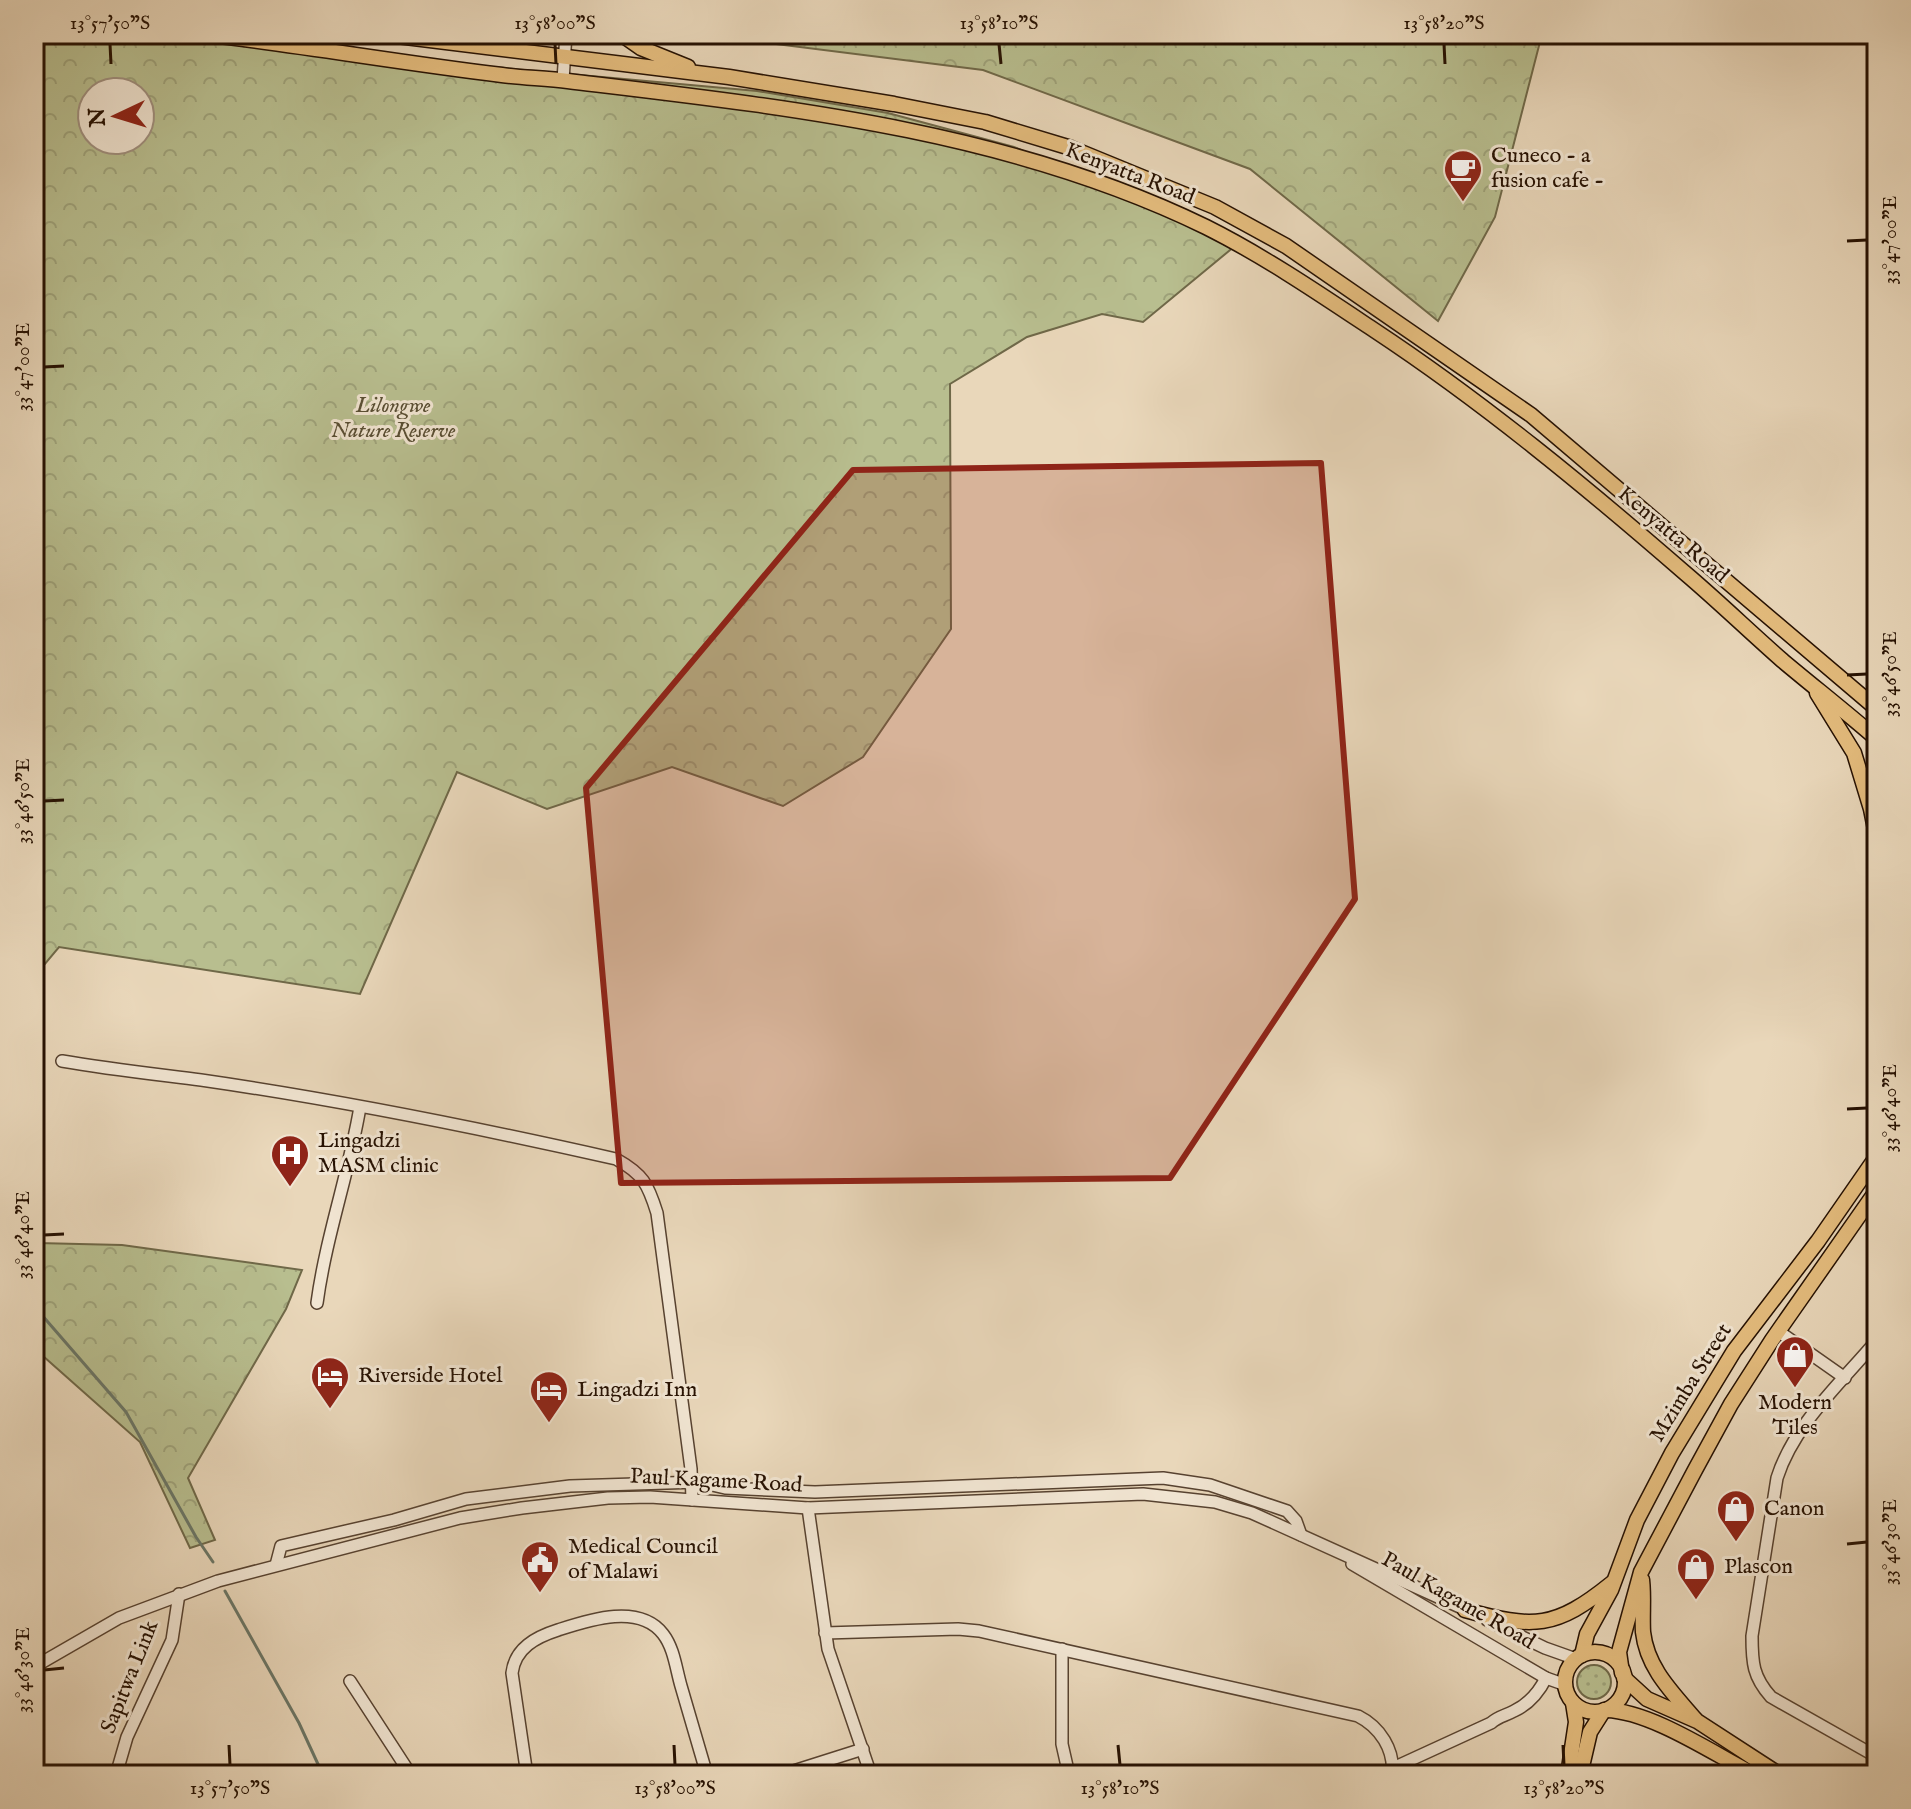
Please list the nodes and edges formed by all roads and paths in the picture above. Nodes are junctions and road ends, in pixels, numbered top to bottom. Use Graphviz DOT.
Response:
graph roads {
  1 [pos="204,34"];
  2 [pos="381,34"];
  3 [pos="532,34"];
  4 [pos="566,34"];
  5 [pos="621,34"];
  6 [pos="446,43"];
  7 [pos="564,56"];
  8 [pos="729,77"];
  9 [pos="563,80"];
  10 [pos="1809,680"];
  11 [pos="1877,709"];
  12 [pos="1877,739"];
  13 [pos="1877,839"];
  14 [pos="62,1061"];
  15 [pos="360,1107"];
  16 [pos="1877,1142"];
  17 [pos="1877,1156"];
  18 [pos="1877,1190"];
  19 [pos="1846,1200"];
  20 [pos="317,1303"];
  21 [pos="1778,1331"];
  22 [pos="1877,1340"];
  23 [pos="1845,1378"];
  24 [pos="691,1482"];
  25 [pos="692,1500"];
  26 [pos="808,1508"];
  27 [pos="1301,1535"];
  28 [pos="1321,1545"];
  29 [pos="276,1565"];
  30 [pos="1641,1572"];
  31 [pos="1615,1580"];
  32 [pos="179,1594"];
  33 [pos="1465,1610"];
  34 [pos="825,1633"];
  35 [pos="1062,1649"];
  36 [pos="1579,1657"];
  37 [pos="34,1667"];
  38 [pos="1623,1676"];
  39 [pos="1546,1678"];
  40 [pos="350,1681"];
  41 [pos="1571,1700"];
  42 [pos="1605,1710"];
  43 [pos="1697,1721"];
  44 [pos="863,1749"];
  45 [pos="1877,1757"];
  46 [pos="1392,1771"];
  47 [pos="116,1775"];
  48 [pos="411,1775"];
  49 [pos="527,1775"];
  50 [pos="707,1775"];
  51 [pos="781,1775"];
  52 [pos="871,1775"];
  53 [pos="1069,1775"];
  54 [pos="1568,1775"];
  55 [pos="1580,1775"];
  56 [pos="1755,1775"];
  57 [pos="1780,1775"];
  1 -- 9 [label="main road, Kenyatta Road"];
  2 -- 6 [label="main road, Kenyatta Road"];
  3 -- 6 [label="main road"];
  4 -- 7 [label="street"];
  5 -- 8 [label="main road"];
  6 -- 7 [label="main road, Kenyatta Road"];
  7 -- 8 [label="main road, Kenyatta Road"];
  7 -- 9 [label="street"];
  8 -- 11 [label="main road, Kenyatta Road"];
  9 -- 10 [label="main road, Kenyatta Road"];
  10 -- 12 [label="main road, Kenyatta Road"];
  10 -- 13 [label="main road"];
  14 -- 15 [label="street"];
  15 -- 20 [label="street"];
  15 -- 24 [label="street"];
  16 -- 19 [label="main road"];
  17 -- 19 [label="main road, Mzimba Street"];
  18 -- 21 [label="main road, Mzimba Street"];
  19 -- 31 [label="main road, Mzimba Street"];
  21 -- 23 [label="street"];
  21 -- 30 [label="main road, Mzimba Street"];
  22 -- 23 [label="street"];
  23 -- 45 [label="street"];
  24 -- 25 [label="street"];
  24 -- 27 [label="street"];
  24 -- 29 [label="street"];
  25 -- 26 [label="street, Paul Kagame Road"];
  25 -- 29 [label="street, Paul Kagame Road"];
  26 -- 27 [label="street, Paul Kagame Road"];
  26 -- 34 [label="street"];
  27 -- 28 [label="street, Paul Kagame Road"];
  28 -- 33 [label="street, Paul Kagame Road"];
  28 -- 39 [label="street, Paul Kagame Road"];
  29 -- 32 [label="street, Paul Kagame Road"];
  30 -- 38 [label="main road, Mzimba Street"];
  30 -- 43 [label="main road"];
  31 -- 33 [label="main road"];
  31 -- 36 [label="main road, Mzimba Street"];
  32 -- 37 [label="street, Paul Kagame Road"];
  32 -- 47 [label="street, Sapitwa Link"];
  33 -- 36 [label="street, Paul Kagame Road"];
  34 -- 35 [label="street"];
  34 -- 44 [label="street"];
  35 -- 46 [label="street"];
  35 -- 53 [label="street"];
  36 -- 38 [label="main road"];
  36 -- 41 [label="main road"];
  38 -- 42 [label="main road"];
  38 -- 43 [label="main road"];
  39 -- 41 [label="street, Paul Kagame Road"];
  39 -- 46 [label="street"];
  40 -- 48 [label="street"];
  41 -- 42 [label="main road"];
  41 -- 54 [label="main road"];
  42 -- 55 [label="main road"];
  42 -- 56 [label="main road"];
  43 -- 57 [label="main road"];
  44 -- 51 [label="street"];
  44 -- 52 [label="street"];
  49 -- 50 [label="street"];
}
